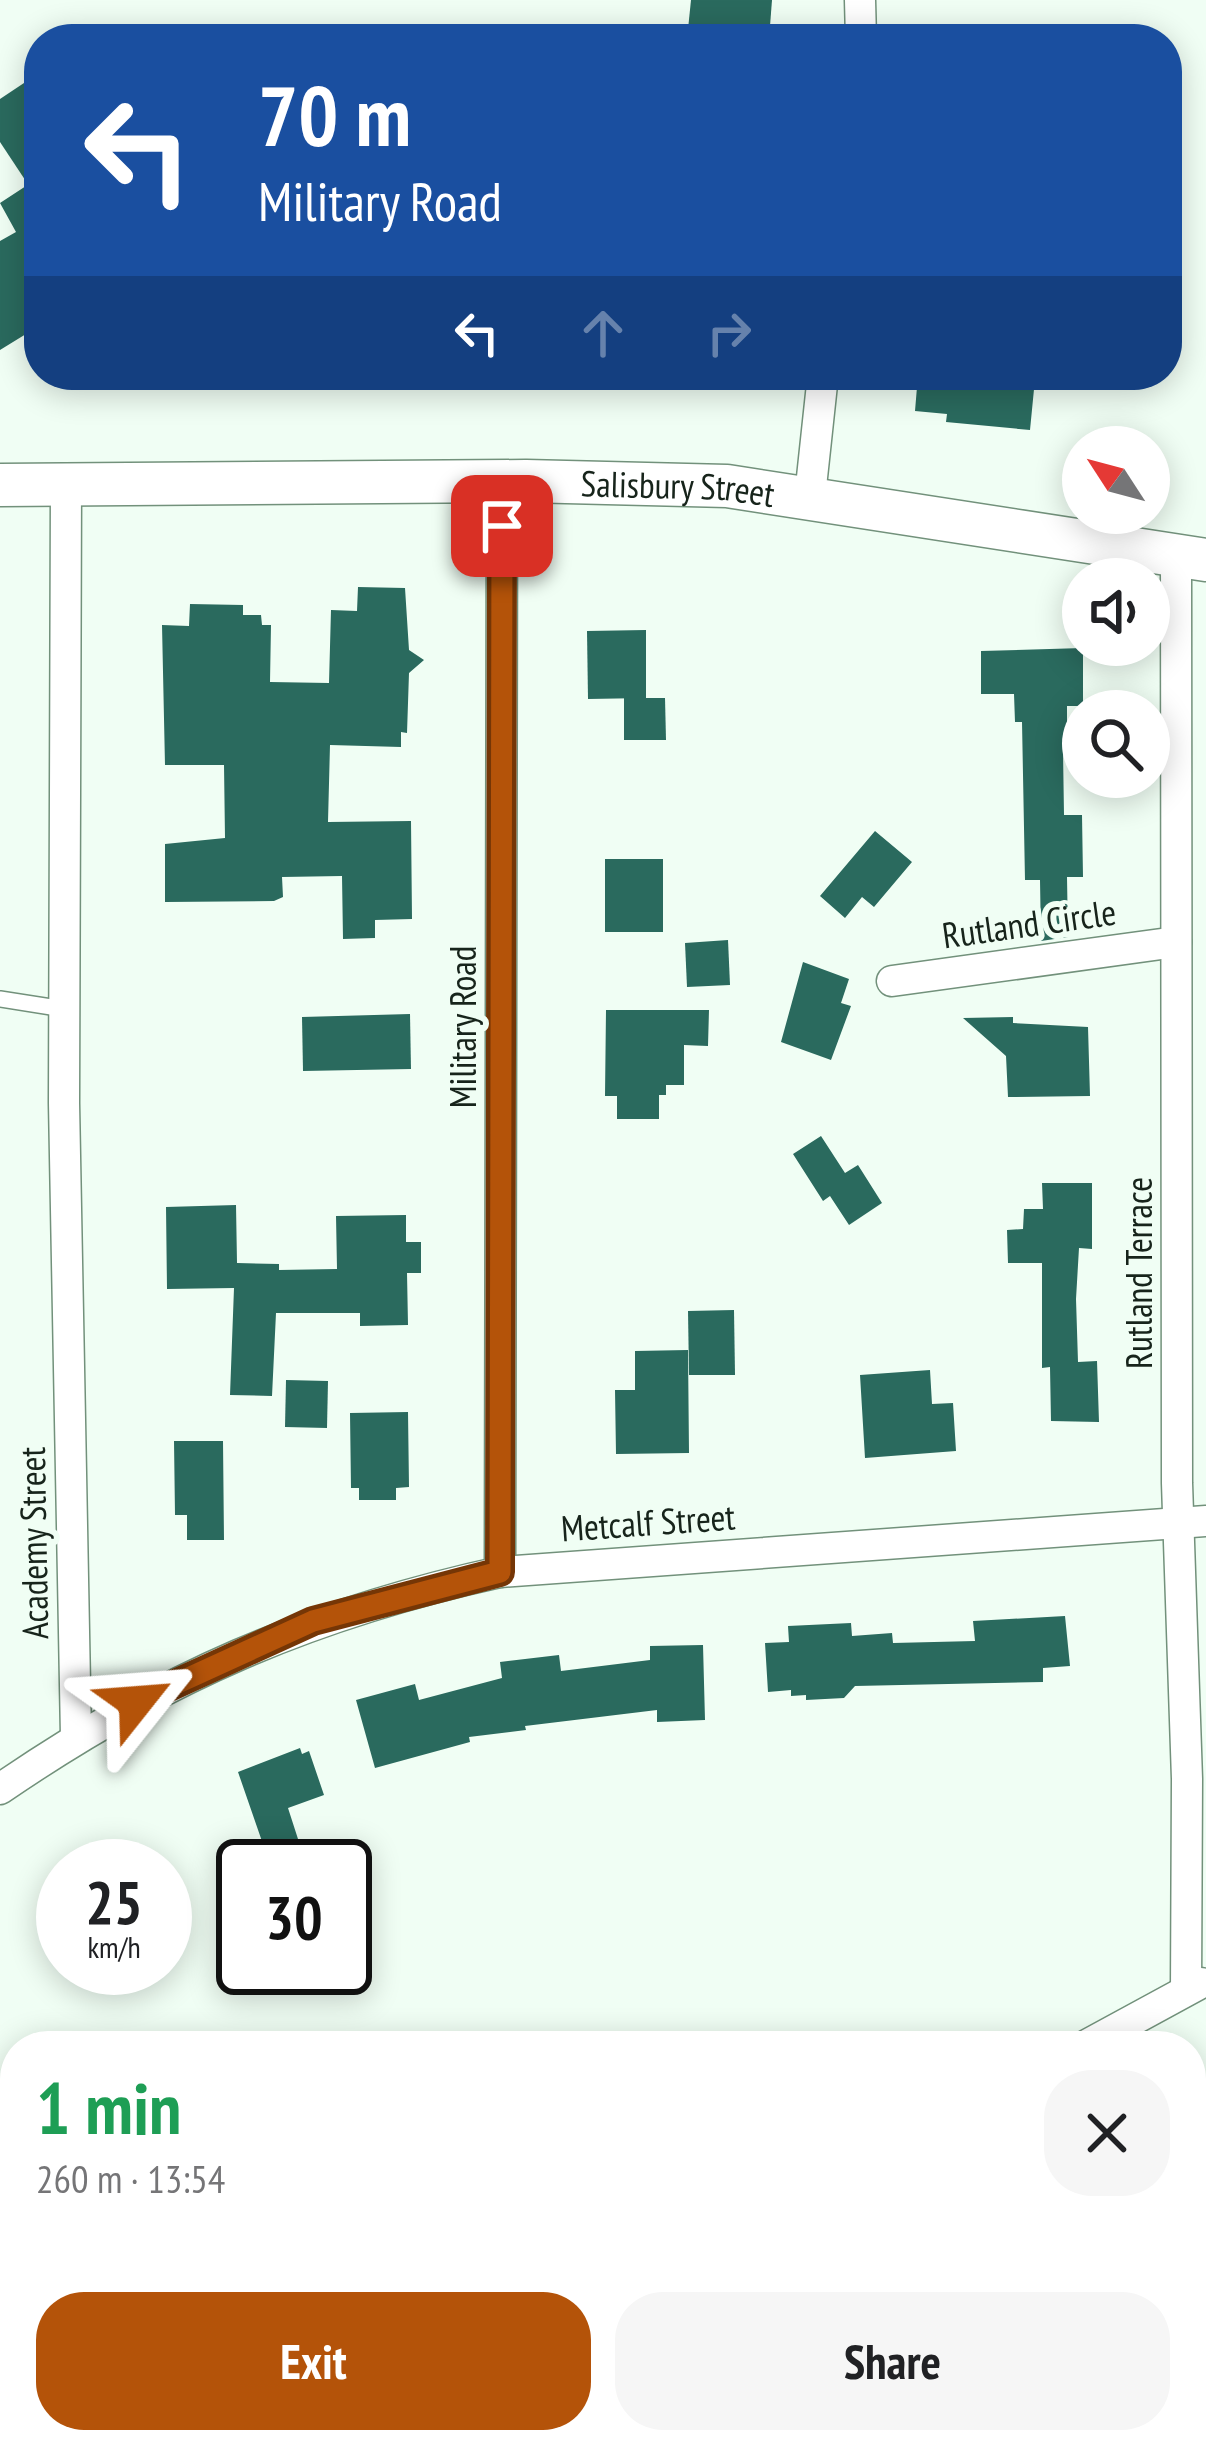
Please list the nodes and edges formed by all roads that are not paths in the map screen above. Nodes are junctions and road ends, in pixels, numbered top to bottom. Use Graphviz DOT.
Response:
graph roads {
  1 [pos="821,390"];
  2 [pos="502,482"];
  3 [pos="66,484"];
  4 [pos="0,485"];
  5 [pos="810,496"];
  6 [pos="1191,558"];
  7 [pos="1176,942"];
  8 [pos="892,981"];
  9 [pos="0,999"];
  10 [pos="64,1009"];
  11 [pos="1192,1521"];
  12 [pos="500,1572"];
  13 [pos="76,1737"];
  14 [pos="0,1790"];
  15 [pos="1196,1985"];
  16 [pos="1112,2031"];
  1 -- 5 [label="street"];
  2 -- 3 [label="main road, Salisbury Street"];
  2 -- 5 [label="main road, Salisbury Street"];
  2 -- 12 [label="street, Military Road"];
  3 -- 4 [label="main road, Salisbury Street"];
  3 -- 10 [label="street, Academy Street"];
  5 -- 6 [label="main road, Salisbury Street"];
  6 -- 7 [label="street, Rutland Terrace"];
  7 -- 8 [label="street, Rutland Circle"];
  7 -- 11 [label="street, Rutland Terrace"];
  9 -- 10 [label="lane"];
  10 -- 13 [label="street, Academy Street"];
  11 -- 12 [label="street, Metcalf Street"];
  11 -- 15 [label="street, Rutland Terrace"];
  12 -- 13 [label="street, Metcalf Street"];
  13 -- 14 [label="street, Metcalf Street"];
  15 -- 16 [label="street"];
}
